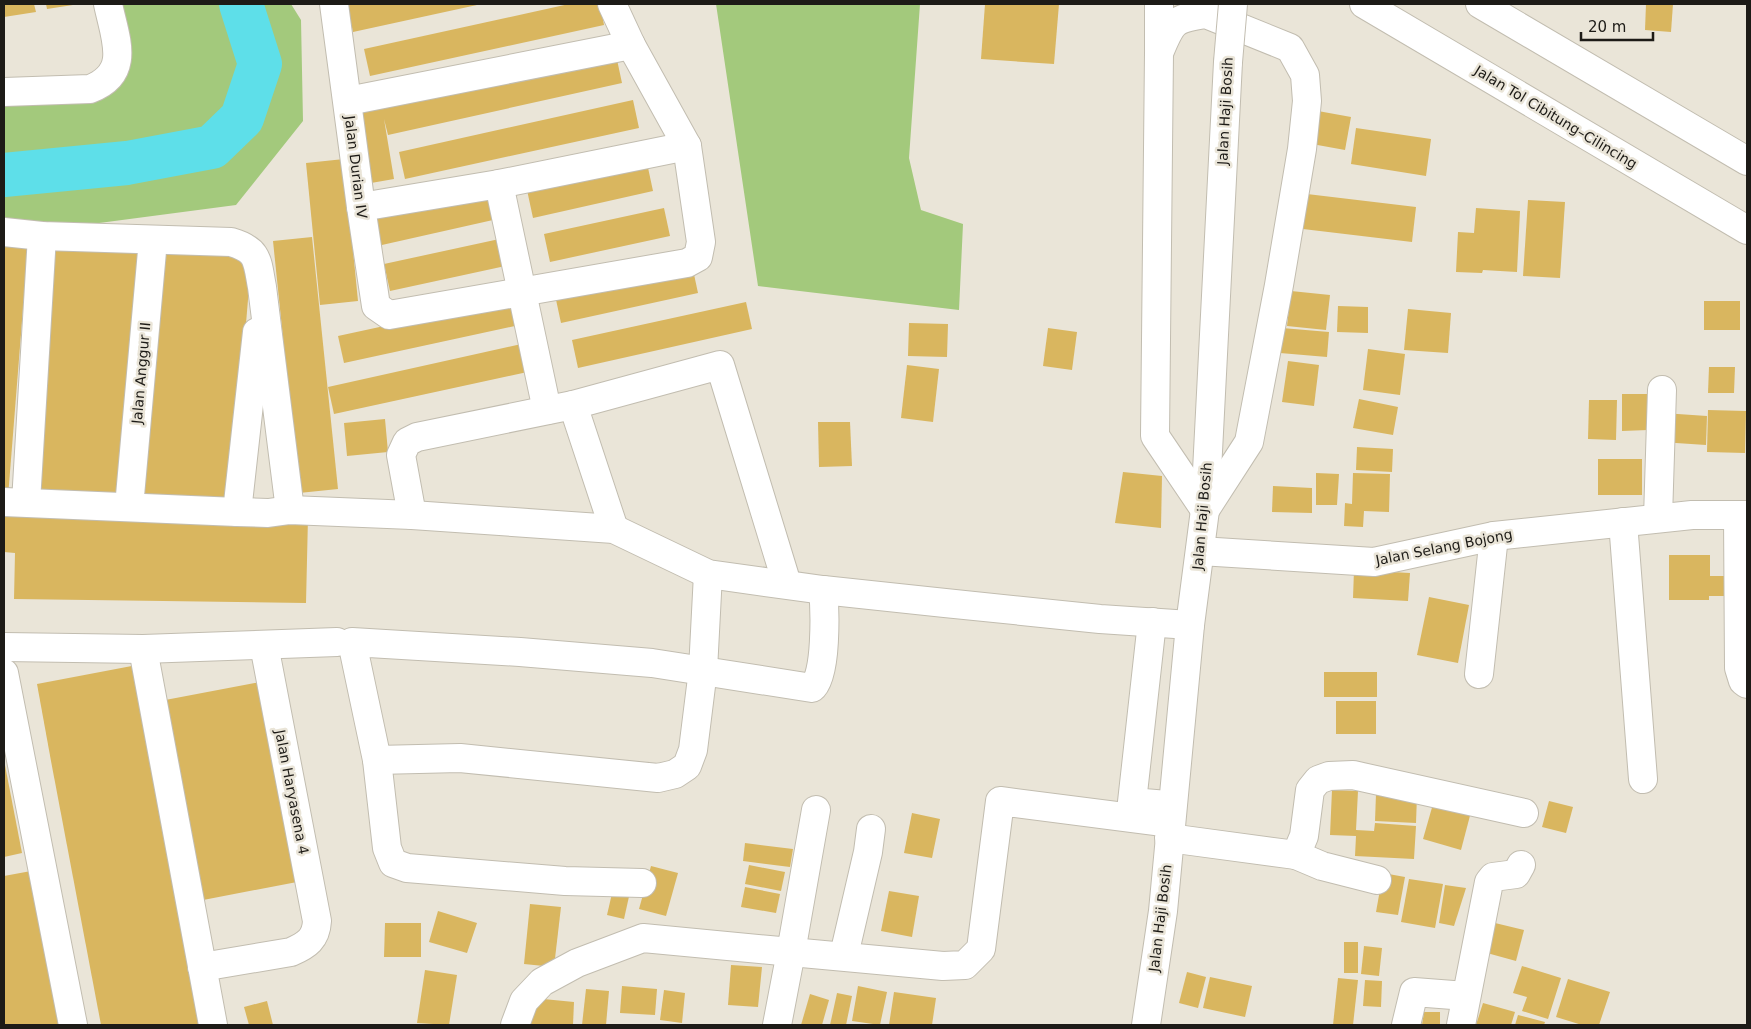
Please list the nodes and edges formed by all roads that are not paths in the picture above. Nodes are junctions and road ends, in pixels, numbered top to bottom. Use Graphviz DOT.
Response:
graph roads {
  1 [pos="108,4"];
  2 [pos="334,4"];
  3 [pos="612,4"];
  4 [pos="1159,4"];
  5 [pos="1233,4"];
  6 [pos="1364,4"];
  7 [pos="1480,4"];
  8 [pos="631,45"];
  9 [pos="1159,53"];
  10 [pos="4,92"];
  11 [pos="348,101"];
  12 [pos="686,146"];
  13 [pos="1747,161"];
  14 [pos="498,184"];
  15 [pos="360,207"];
  16 [pos="1747,230"];
  17 [pos="4,232"];
  18 [pos="42,236"];
  19 [pos="153,240"];
  20 [pos="262,287"];
  21 [pos="522,291"];
  22 [pos="1662,390"];
  23 [pos="560,407"];
  24 [pos="15,502"];
  25 [pos="129,507"];
  26 [pos="290,510"];
  27 [pos="1205,510"];
  28 [pos="237,512"];
  29 [pos="412,515"];
  30 [pos="1743,515"];
  31 [pos="1658,518"];
  32 [pos="1623,522"];
  33 [pos="614,529"];
  34 [pos="1494,536"];
  35 [pos="1200,551"];
  36 [pos="708,574"];
  37 [pos="787,584"];
  38 [pos="823,590"];
  39 [pos="1152,622"];
  40 [pos="1190,625"];
  41 [pos="337,642"];
  42 [pos="264,645"];
  43 [pos="4,647"];
  44 [pos="144,649"];
  45 [pos="703,670"];
  46 [pos="4,673"];
  47 [pos="1478,674"];
  48 [pos="1747,684"];
  49 [pos="378,760"];
  50 [pos="1643,779"];
  51 [pos="816,810"];
  52 [pos="1524,813"];
  53 [pos="1171,822"];
  54 [pos="870,829"];
  55 [pos="1296,855"];
  56 [pos="1521,865"];
  57 [pos="1377,880"];
  58 [pos="642,883"];
  59 [pos="791,952"];
  60 [pos="844,955"];
  61 [pos="202,967"];
  62 [pos="1466,996"];
  63 [pos="73,1025"];
  64 [pos="213,1025"];
  65 [pos="515,1025"];
  66 [pos="777,1025"];
  67 [pos="1146,1025"];
  68 [pos="1406,1025"];
  69 [pos="1461,1025"];
  1 -- 10 [label="main road"];
  2 -- 11 [label="main road, Jalan Durian IV"];
  3 -- 8 [label="main road"];
  4 -- 9 [label="main road"];
  5 -- 27 [label="main road, Jalan Haji Bosih, bridge"];
  6 -- 16 [label="main road, Jalan Tol Cibitung–Cilincing"];
  7 -- 13 [label="main road"];
  8 -- 11 [label="main road"];
  8 -- 12 [label="main road"];
  9 -- 27 [label="main road"];
  9 -- 27 [label="main road"];
  11 -- 15 [label="main road, Jalan Durian IV"];
  12 -- 14 [label="main road"];
  12 -- 21 [label="main road"];
  14 -- 15 [label="main road"];
  14 -- 21 [label="main road"];
  15 -- 21 [label="main road, Jalan Durian IV"];
  17 -- 18 [label="main road"];
  18 -- 19 [label="main road"];
  18 -- 24 [label="main road"];
  19 -- 20 [label="main road"];
  19 -- 25 [label="main road, Jalan Anggur II"];
  20 -- 26 [label="main road"];
  20 -- 28 [label="main road"];
  21 -- 23 [label="main road"];
  22 -- 31 [label="main road"];
  23 -- 29 [label="main road"];
  23 -- 33 [label="main road"];
  23 -- 37 [label="main road"];
  24 -- 25 [label="main road"];
  25 -- 28 [label="main road"];
  26 -- 28 [label="main road"];
  26 -- 29 [label="main road"];
  27 -- 35 [label="main road, Jalan Haji Bosih"];
  29 -- 33 [label="main road"];
  30 -- 31 [label="main road, Jalan Selang Bojong"];
  30 -- 48 [label="main road"];
  31 -- 32 [label="main road, Jalan Selang Bojong"];
  32 -- 34 [label="main road, Jalan Selang Bojong"];
  32 -- 50 [label="main road"];
  33 -- 36 [label="main road"];
  34 -- 35 [label="main road, Jalan Selang Bojong"];
  34 -- 47 [label="main road"];
  35 -- 40 [label="main road, Jalan Haji Bosih"];
  36 -- 37 [label="main road"];
  36 -- 45 [label="main road"];
  37 -- 38 [label="main road"];
  38 -- 39 [label="main road"];
  38 -- 45 [label="main road"];
  39 -- 40 [label="main road"];
  39 -- 53 [label="main road"];
  40 -- 53 [label="main road, Jalan Haji Bosih"];
  41 -- 42 [label="main road"];
  42 -- 44 [label="main road"];
  42 -- 61 [label="main road, Jalan Haryasena 4"];
  43 -- 44 [label="main road"];
  44 -- 61 [label="main road"];
  45 -- 49 [label="main road"];
  45 -- 49 [label="main road"];
  46 -- 63 [label="main road"];
  49 -- 58 [label="main road"];
  51 -- 59 [label="main road"];
  52 -- 55 [label="main road"];
  53 -- 55 [label="main road"];
  53 -- 60 [label="main road"];
  53 -- 67 [label="main road, Jalan Haji Bosih"];
  54 -- 60 [label="main road"];
  55 -- 57 [label="main road"];
  56 -- 62 [label="main road"];
  59 -- 60 [label="main road"];
  59 -- 65 [label="main road"];
  59 -- 66 [label="main road"];
  61 -- 64 [label="main road"];
  62 -- 68 [label="main road"];
  62 -- 69 [label="main road"];
}
